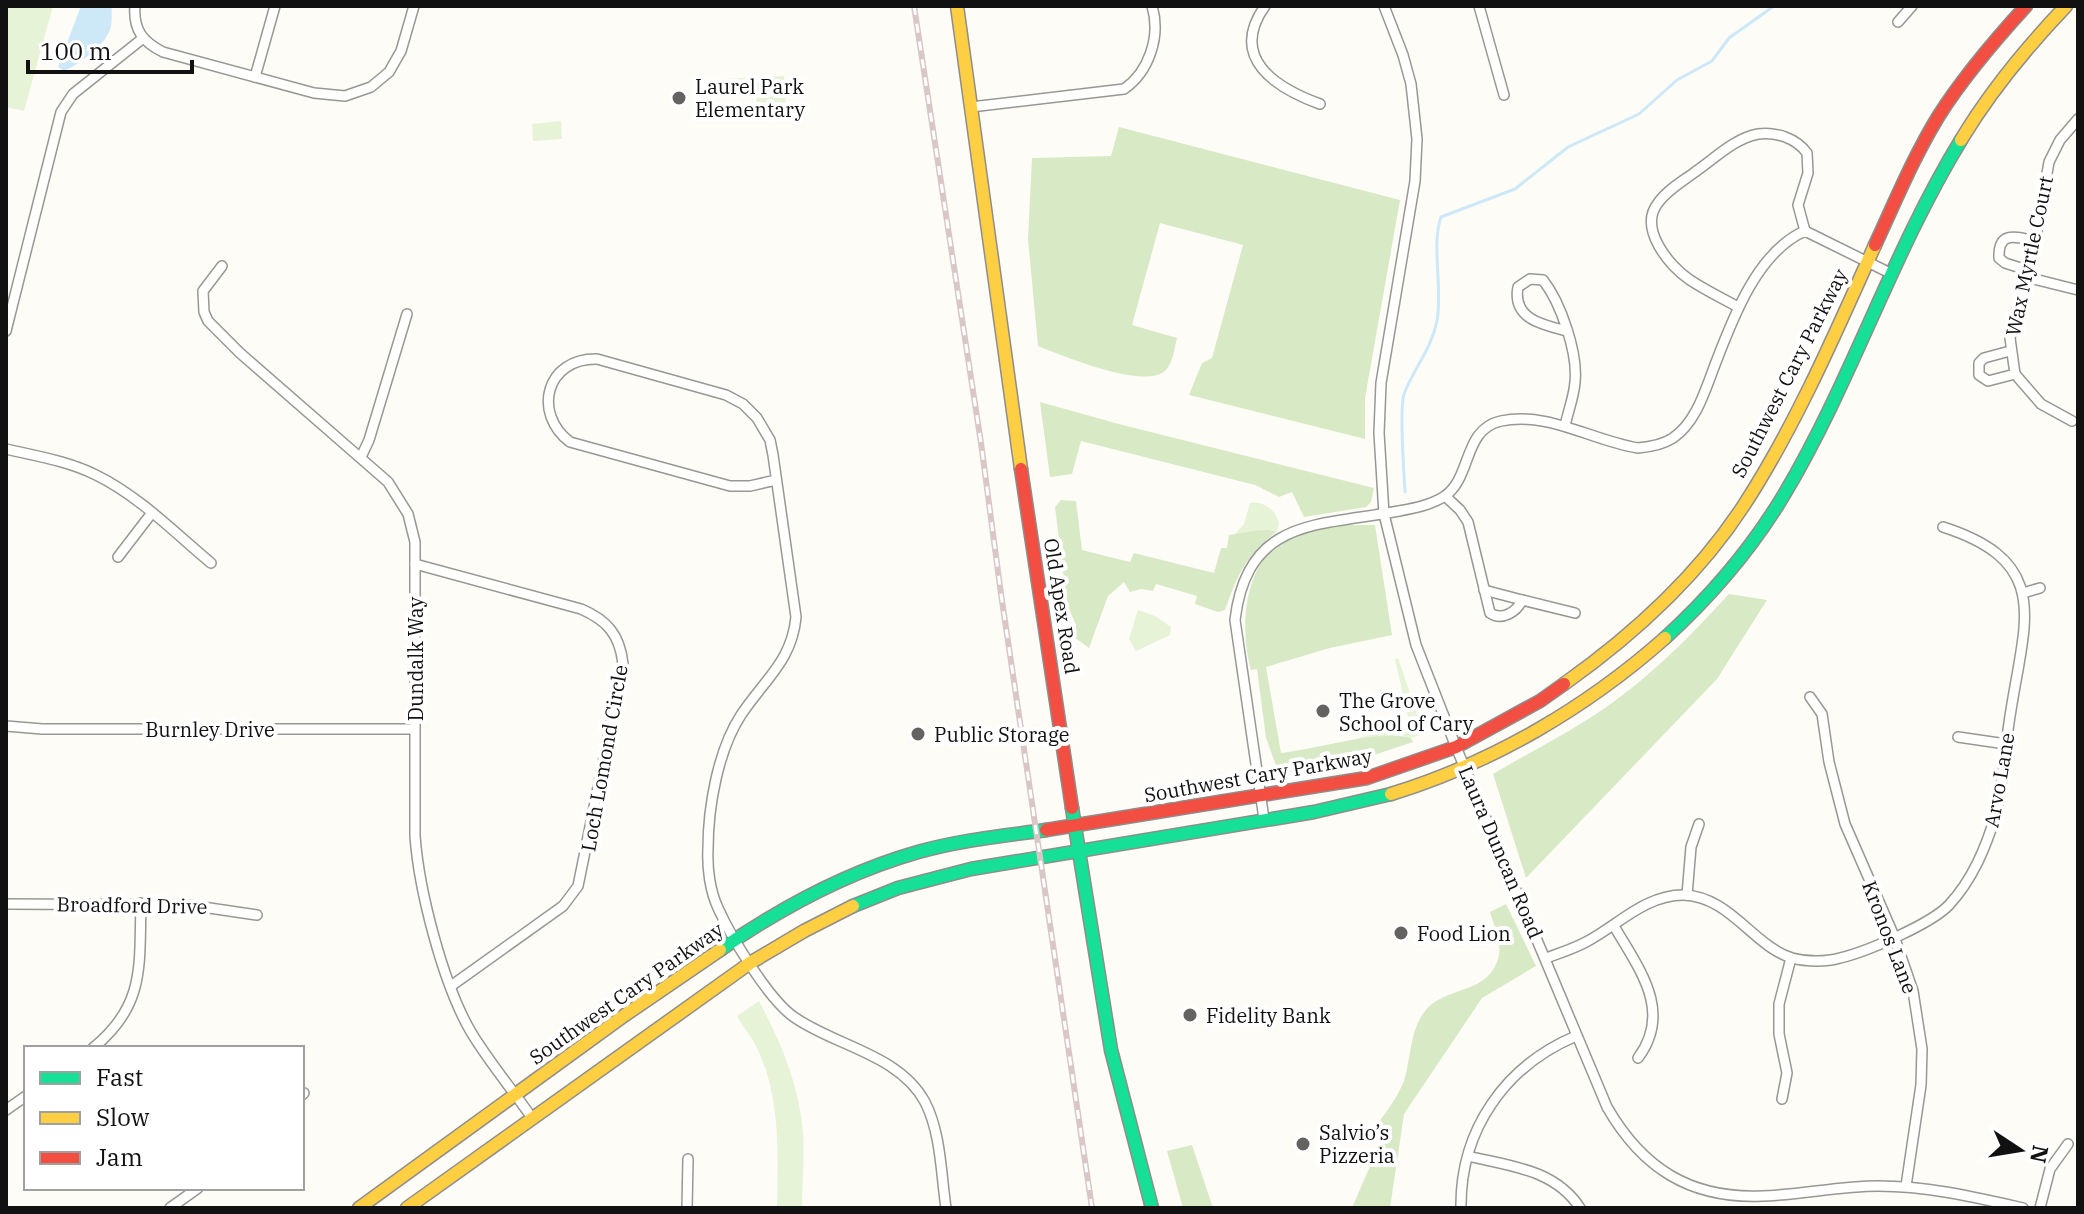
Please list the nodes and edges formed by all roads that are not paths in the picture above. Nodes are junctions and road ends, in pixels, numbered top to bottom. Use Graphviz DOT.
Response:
graph roads {
  1 [pos="135,6"];
  2 [pos="275,6"];
  3 [pos="414,6"];
  4 [pos="957,6"];
  5 [pos="1152,6"];
  6 [pos="1265,6"];
  7 [pos="1384,6"];
  8 [pos="1479,6"];
  9 [pos="1912,6"];
  10 [pos="2026,6"];
  11 [pos="2066,6"];
  12 [pos="1898,22"];
  13 [pos="142,39"];
  14 [pos="255,77"];
  15 [pos="1504,95"];
  16 [pos="1320,104"];
  17 [pos="971,107"];
  18 [pos="2078,119"];
  19 [pos="1805,231"];
  20 [pos="2035,241"];
  21 [pos="1868,261"];
  22 [pos="222,266"];
  23 [pos="1892,274"];
  24 [pos="2027,274"];
  25 [pos="2078,290"];
  26 [pos="1738,307"];
  27 [pos="407,314"];
  28 [pos="6,331"];
  29 [pos="1567,331"];
  30 [pos="2010,351"];
  31 [pos="2015,374"];
  32 [pos="2072,421"];
  33 [pos="1565,426"];
  34 [pos="6,449"];
  35 [pos="361,457"];
  36 [pos="776,480"];
  37 [pos="1445,496"];
  38 [pos="151,514"];
  39 [pos="1384,514"];
  40 [pos="1943,527"];
  41 [pos="118,557"];
  42 [pos="211,563"];
  43 [pos="415,564"];
  44 [pos="2040,588"];
  45 [pos="1484,590"];
  46 [pos="2023,593"];
  47 [pos="1522,600"];
  48 [pos="1575,613"];
  49 [pos="1810,697"];
  50 [pos="6,726"];
  51 [pos="414,729"];
  52 [pos="1958,737"];
  53 [pos="2006,744"];
  54 [pos="1456,747"];
  55 [pos="1465,767"];
  56 [pos="1261,797"];
  57 [pos="1264,819"];
  58 [pos="1699,824"];
  59 [pos="1075,827"];
  60 [pos="1079,851"];
  61 [pos="1687,895"];
  62 [pos="141,903"];
  63 [pos="6,904"];
  64 [pos="257,915"];
  65 [pos="1614,926"];
  66 [pos="1894,936"];
  67 [pos="736,939"];
  68 [pos="1546,958"];
  69 [pos="1791,958"];
  70 [pos="750,963"];
  71 [pos="451,986"];
  72 [pos="1576,1036"];
  73 [pos="95,1046"];
  74 [pos="1638,1058"];
  75 [pos="516,1095"];
  76 [pos="24,1097"];
  77 [pos="1782,1099"];
  78 [pos="6,1110"];
  79 [pos="532,1118"];
  80 [pos="2068,1144"];
  81 [pos="1468,1156"];
  82 [pos="688,1159"];
  83 [pos="1906,1186"];
  84 [pos="195,1190"];
  85 [pos="1763,1201"];
  86 [pos="170,1208"];
  87 [pos="359,1208"];
  88 [pos="407,1208"];
  89 [pos="687,1208"];
  90 [pos="946,1208"];
  91 [pos="1152,1208"];
  92 [pos="1461,1208"];
  93 [pos="1580,1208"];
  94 [pos="2023,1208"];
  95 [pos="2040,1208"];
  1 -- 13 [label="street"];
  2 -- 14 [label="street"];
  3 -- 14 [label="street"];
  4 -- 17 [label="main road, Old Apex Road"];
  5 -- 17 [label="street"];
  6 -- 16 [label="street"];
  7 -- 39 [label="street, Laura Duncan Road"];
  8 -- 15 [label="street"];
  9 -- 12 [label="street"];
  10 -- 21 [label="main road, Southwest Cary Parkway"];
  11 -- 23 [label="main road, Southwest Cary Parkway"];
  13 -- 14 [label="street"];
  13 -- 28 [label="street"];
  17 -- 59 [label="main road, Old Apex Road"];
  18 -- 20 [label="street, Wax Myrtle Court"];
  19 -- 21 [label="street"];
  19 -- 26 [label="street"];
  19 -- 26 [label="street"];
  20 -- 24 [label="street, Wax Myrtle Court"];
  20 -- 24 [label="street"];
  21 -- 23 [label="street"];
  21 -- 54 [label="main road, Southwest Cary Parkway"];
  22 -- 35 [label="street, Dundalk Way"];
  23 -- 55 [label="main road, Southwest Cary Parkway"];
  24 -- 25 [label="street"];
  24 -- 30 [label="street, Wax Myrtle Court"];
  26 -- 33 [label="street"];
  27 -- 35 [label="street"];
  29 -- 29 [label="street"];
  29 -- 33 [label="street"];
  30 -- 31 [label="street, Wax Myrtle Court"];
  30 -- 31 [label="street"];
  31 -- 32 [label="street, Wax Myrtle Court"];
  33 -- 37 [label="street"];
  34 -- 38 [label="street"];
  35 -- 43 [label="street, Dundalk Way"];
  36 -- 36 [label="street"];
  36 -- 67 [label="street"];
  37 -- 39 [label="street"];
  37 -- 45 [label="street"];
  38 -- 41 [label="street"];
  38 -- 42 [label="street"];
  39 -- 54 [label="street, Laura Duncan Road"];
  39 -- 56 [label="street"];
  40 -- 46 [label="street"];
  43 -- 51 [label="street, Dundalk Way"];
  43 -- 71 [label="street, Loch Lomond Circle"];
  44 -- 46 [label="street"];
  45 -- 47 [label="street"];
  45 -- 47 [label="street"];
  46 -- 53 [label="street, Arvo Lane"];
  47 -- 48 [label="street"];
  49 -- 66 [label="street, Kronos Lane"];
  50 -- 51 [label="street, Burnley Drive"];
  51 -- 71 [label="street, Dundalk Way"];
  52 -- 53 [label="street"];
  53 -- 66 [label="street, Arvo Lane"];
  54 -- 55 [label="street, Laura Duncan Road"];
  54 -- 56 [label="main road, Southwest Cary Parkway"];
  55 -- 57 [label="main road, Southwest Cary Parkway"];
  55 -- 68 [label="street, Laura Duncan Road"];
  56 -- 57 [label="street"];
  56 -- 59 [label="main road, Southwest Cary Parkway"];
  57 -- 60 [label="main road, Southwest Cary Parkway"];
  58 -- 61 [label="street"];
  59 -- 60 [label="main road, Old Apex Road"];
  59 -- 67 [label="main road, Southwest Cary Parkway"];
  60 -- 70 [label="main road, Southwest Cary Parkway"];
  60 -- 91 [label="main road, Old Apex Road"];
  61 -- 65 [label="street"];
  61 -- 69 [label="street"];
  62 -- 63 [label="street, Broadford Drive"];
  62 -- 64 [label="street, Broadford Drive"];
  62 -- 73 [label="street"];
  65 -- 68 [label="street"];
  65 -- 74 [label="street"];
  66 -- 69 [label="street, Arvo Lane"];
  66 -- 83 [label="street, Kronos Lane"];
  67 -- 70 [label="street"];
  67 -- 75 [label="main road, Southwest Cary Parkway"];
  68 -- 72 [label="street, Laura Duncan Road"];
  69 -- 77 [label="street"];
  70 -- 79 [label="main road, Southwest Cary Parkway"];
  70 -- 90 [label="street"];
  71 -- 75 [label="street, Dundalk Way"];
  72 -- 81 [label="street"];
  72 -- 85 [label="street, Laura Duncan Road"];
  75 -- 79 [label="street, Dundalk Way"];
  75 -- 87 [label="main road, Southwest Cary Parkway"];
  76 -- 78 [label="street"];
  79 -- 88 [label="main road, Southwest Cary Parkway"];
  80 -- 95 [label="street"];
  81 -- 92 [label="street"];
  81 -- 93 [label="street"];
  82 -- 89 [label="street"];
  83 -- 85 [label="street, Laura Duncan Road"];
  83 -- 94 [label="street, Laura Duncan Road"];
  84 -- 86 [label="street"];
}
